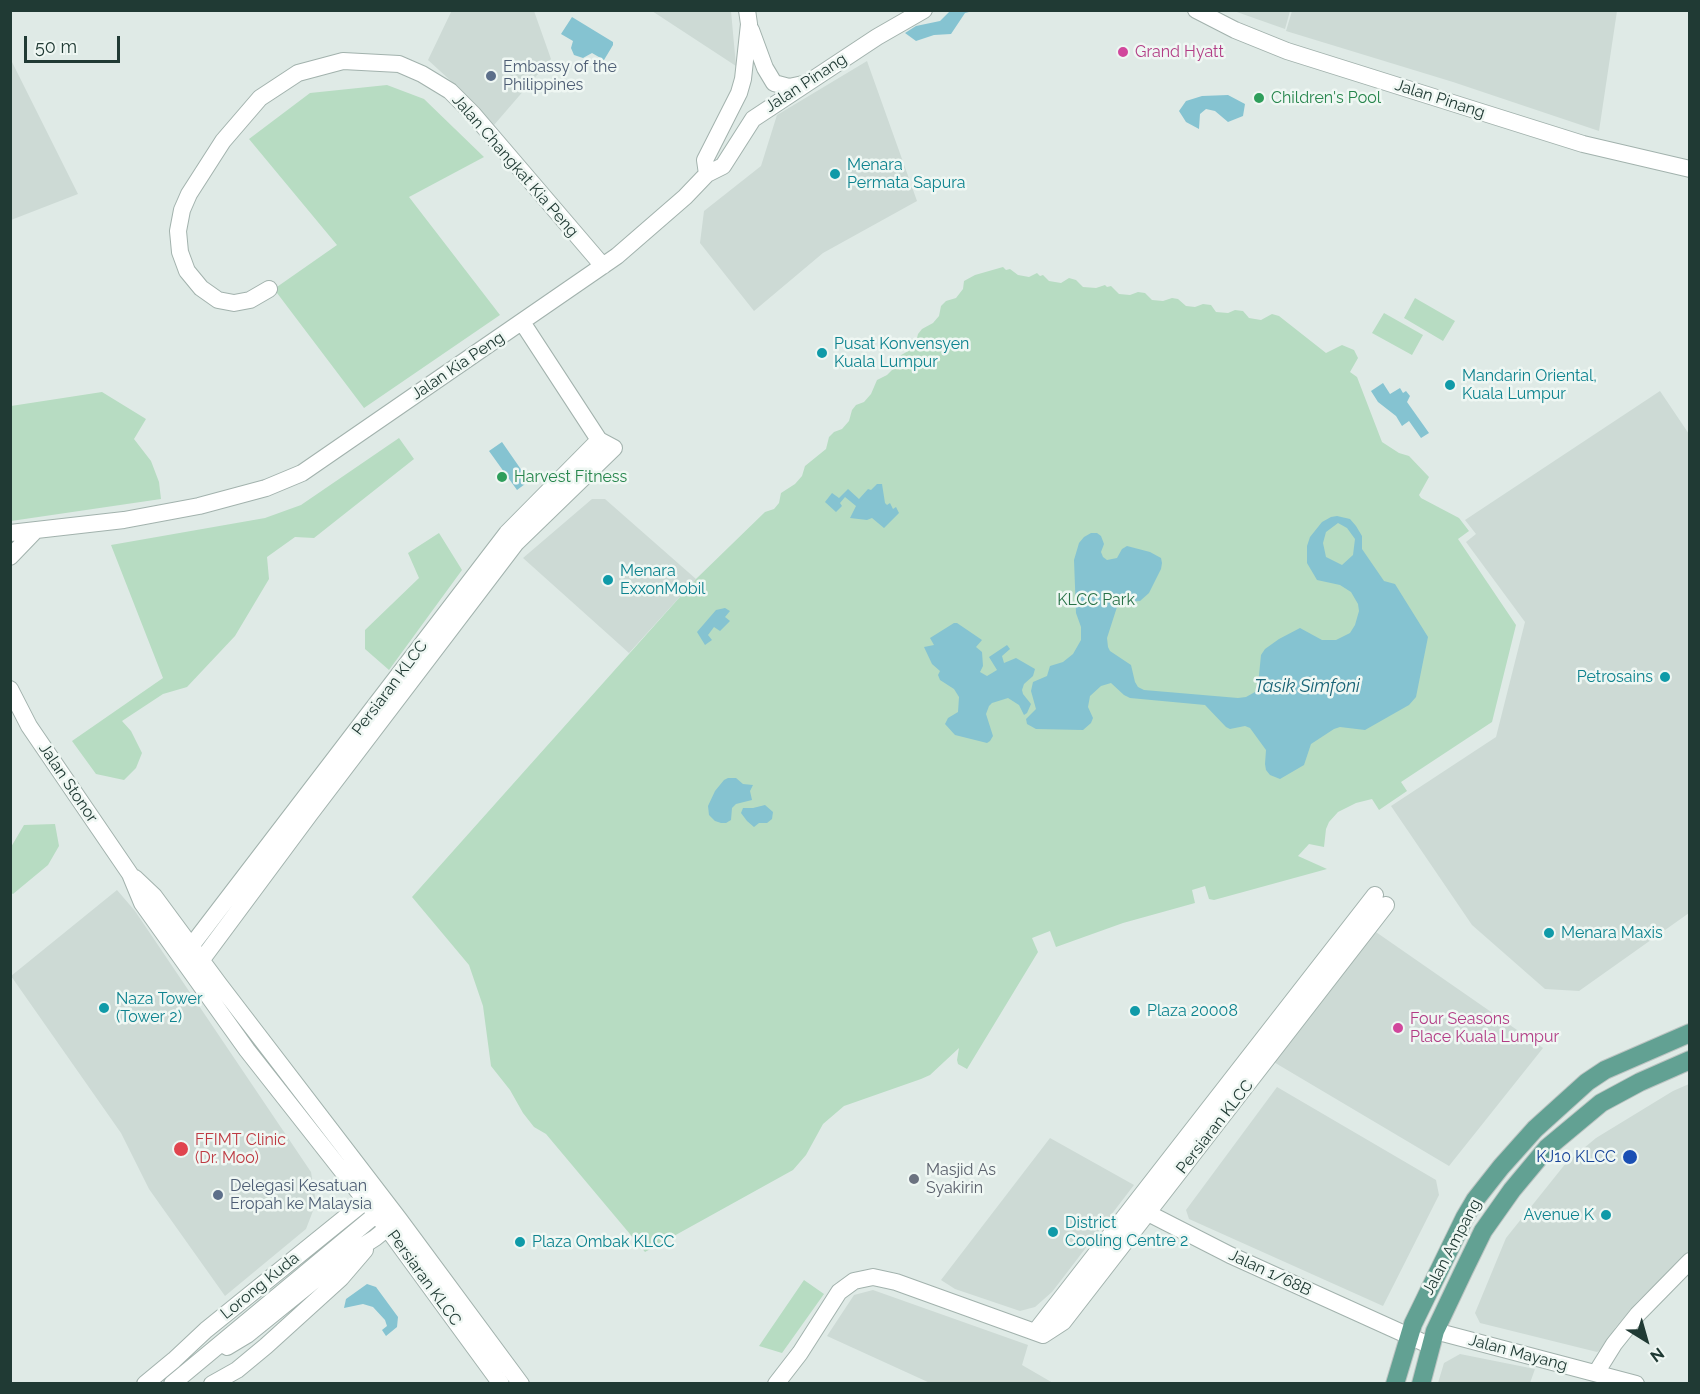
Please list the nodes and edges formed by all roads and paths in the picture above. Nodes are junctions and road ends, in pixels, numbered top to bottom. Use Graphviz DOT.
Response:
graph roads {
  1 [pos="924,10"];
  2 [pos="1196,10"];
  3 [pos="748,17"];
  4 [pos="807,83"];
  5 [pos="1689,169"];
  6 [pos="707,174"];
  7 [pos="603,266"];
  8 [pos="269,289"];
  9 [pos="522,322"];
  10 [pos="599,440"];
  11 [pos="36,530"];
  12 [pos="10,533"];
  13 [pos="10,557"];
  14 [pos="396,690"];
  15 [pos="11,692"];
  16 [pos="305,809"];
  17 [pos="1380,900"];
  18 [pos="230,922"];
  19 [pos="187,952"];
  20 [pos="197,967"];
  21 [pos="219,984"];
  22 [pos="1689,1033"];
  23 [pos="1689,1060"];
  24 [pos="377,1203"];
  25 [pos="1141,1209"];
  26 [pos="387,1228"];
  27 [pos="1689,1261"];
  28 [pos="1408,1336"];
  29 [pos="1433,1338"];
  30 [pos="1596,1373"];
  31 [pos="145,1383"];
  32 [pos="172,1383"];
  33 [pos="180,1383"];
  34 [pos="212,1383"];
  35 [pos="501,1383"];
  36 [pos="521,1383"];
  37 [pos="776,1383"];
  38 [pos="1395,1383"];
  39 [pos="1421,1383"];
  40 [pos="1636,1383"];
  1 -- 4 [label="street, Jalan Pinang"];
  2 -- 5 [label="street, Jalan Pinang"];
  3 -- 4 [label="street"];
  3 -- 6 [label="street"];
  4 -- 6 [label="street, Jalan Pinang"];
  6 -- 7 [label="street, Jalan Kia Peng"];
  7 -- 8 [label="street, Jalan Changkat Kia Peng"];
  7 -- 9 [label="street, Jalan Kia Peng"];
  9 -- 10 [label="street, Persiaran KLCC"];
  9 -- 11 [label="street, Jalan Kia Peng"];
  10 -- 14 [label="street, Persiaran KLCC"];
  10 -- 14 [label="street, Persiaran KLCC"];
  11 -- 12 [label="street, Jalan Kia Peng"];
  11 -- 13 [label="street"];
  14 -- 16 [label="street, Persiaran KLCC"];
  15 -- 19 [label="street, Jalan Stonor"];
  16 -- 18 [label="street, Persiaran KLCC"];
  16 -- 19 [label="street, Persiaran KLCC"];
  17 -- 25 [label="street, Persiaran KLCC"];
  18 -- 20 [label="street, Persiaran KLCC"];
  18 -- 21 [label="street, Persiaran KLCC"];
  19 -- 20 [label="street, Persiaran KLCC"];
  20 -- 21 [label="street, Persiaran KLCC"];
  20 -- 24 [label="street, Persiaran KLCC"];
  21 -- 24 [label="street, Persiaran KLCC"];
  22 -- 28 [label="main road, Jalan Ampang"];
  23 -- 29 [label="main road, Jalan Ampang"];
  24 -- 26 [label="street, Persiaran KLCC"];
  24 -- 31 [label="street, Lorong Kuda"];
  24 -- 32 [label="street"];
  25 -- 28 [label="street, Jalan 1/68B"];
  25 -- 37 [label="street, Persiaran KLCC"];
  26 -- 33 [label="street, Lorong Kuda"];
  26 -- 34 [label="street"];
  26 -- 35 [label="street, Persiaran KLCC"];
  26 -- 36 [label="street, Persiaran KLCC"];
  27 -- 30 [label="street"];
  28 -- 29 [label="street, Jalan 1/68B"];
  28 -- 38 [label="main road, Jalan Ampang"];
  29 -- 30 [label="street, Jalan Mayang"];
  29 -- 39 [label="main road, Jalan Ampang"];
  30 -- 40 [label="street, Jalan Mayang"];
}
